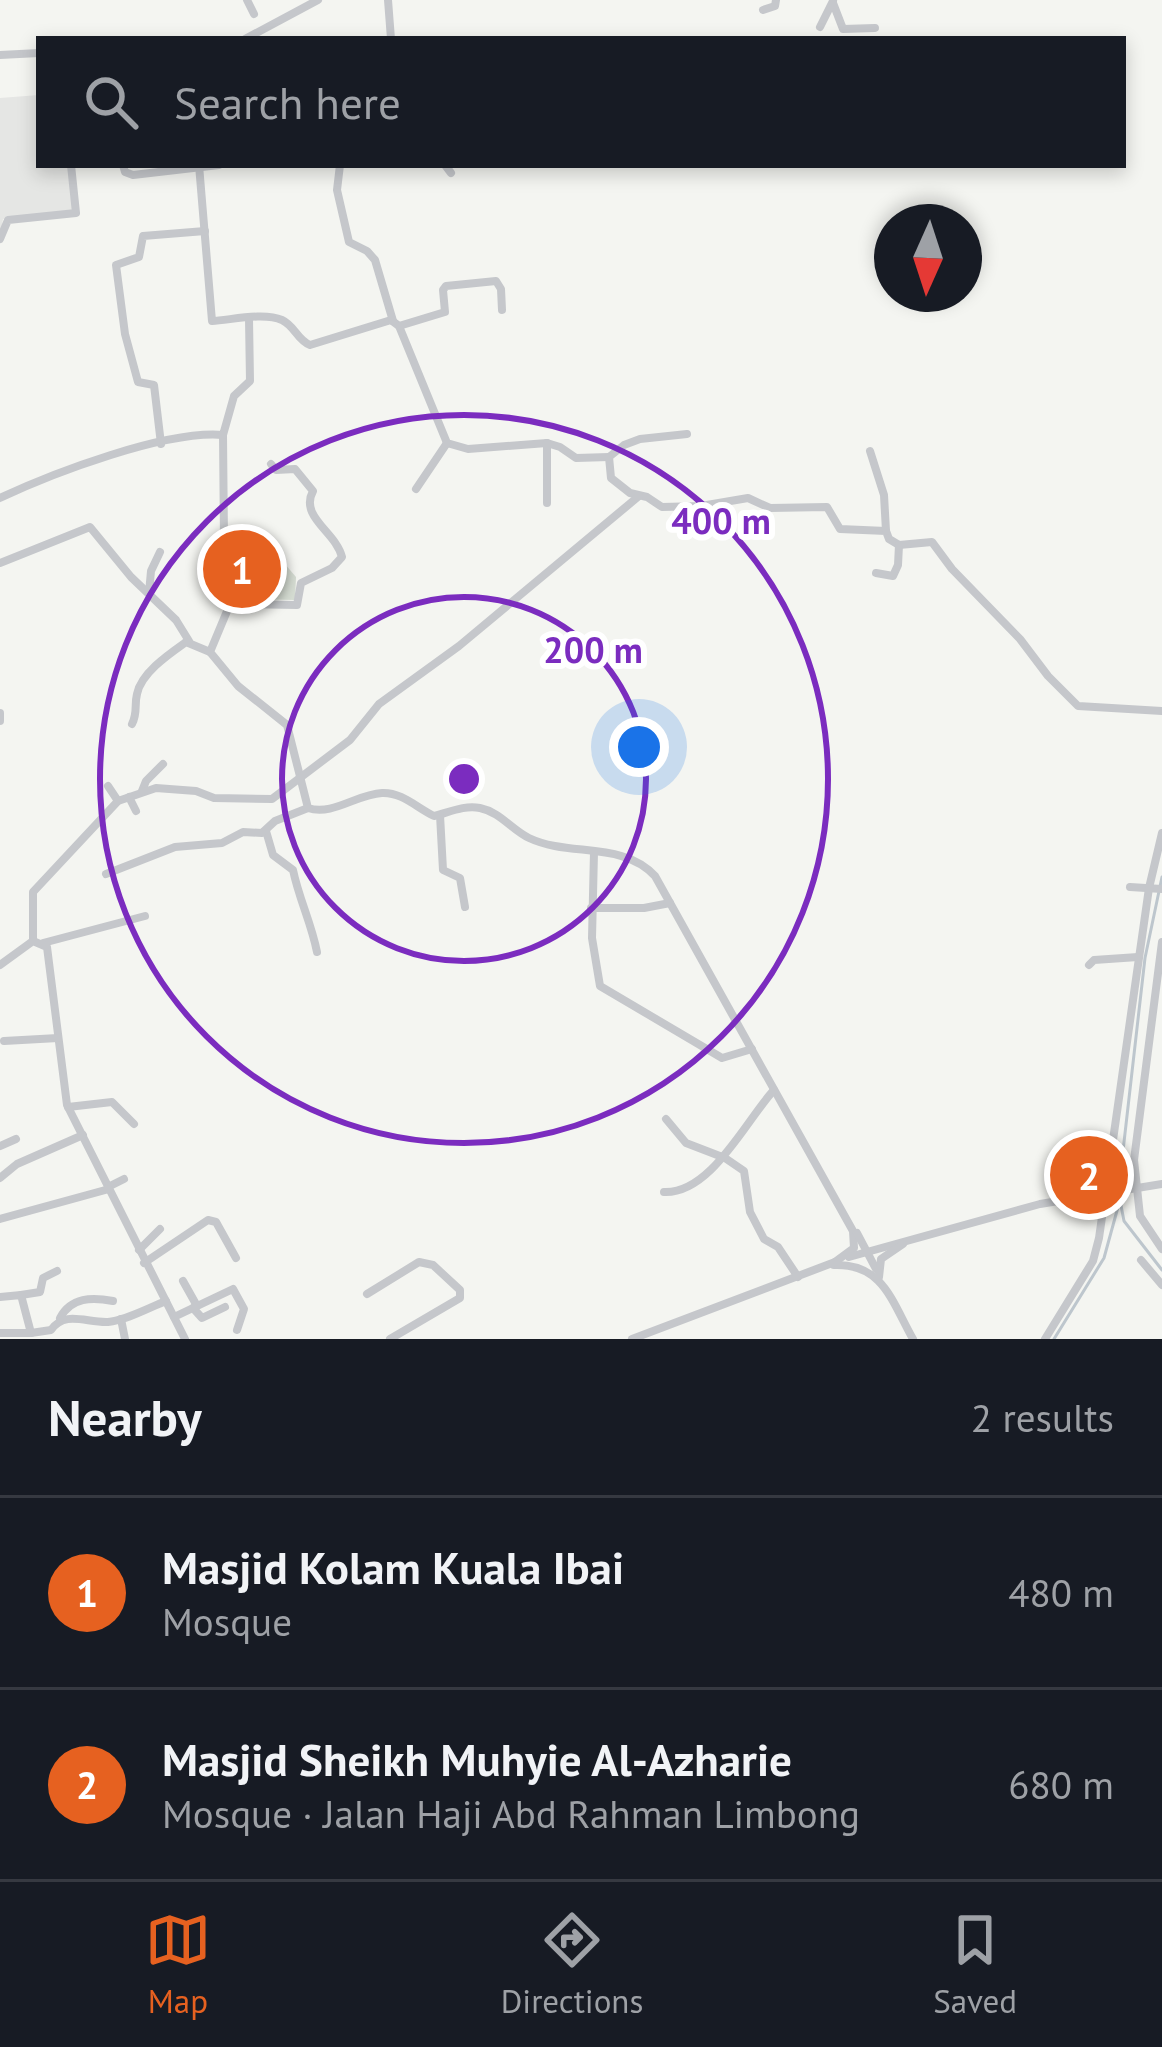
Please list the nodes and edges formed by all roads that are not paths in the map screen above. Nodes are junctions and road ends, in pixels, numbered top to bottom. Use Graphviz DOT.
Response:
graph roads {
  1 [pos="247,0"];
  2 [pos="318,0"];
  3 [pos="388,0"];
  4 [pos="776,0"];
  5 [pos="833,1"];
  6 [pos="763,10"];
  7 [pos="254,14"];
  8 [pos="820,27"];
  9 [pos="875,28"];
  10 [pos="251,36"];
  11 [pos="391,36"];
  12 [pos="36,53"];
  13 [pos="0,55"];
  14 [pos="71,168"];
  15 [pos="124,168"];
  16 [pos="184,168"];
  17 [pos="199,168"];
  18 [pos="340,168"];
  19 [pos="205,231"];
  20 [pos="0,239"];
  21 [pos="502,310"];
  22 [pos="249,319"];
  23 [pos="396,324"];
  24 [pos="687,434"];
  25 [pos="223,435"];
  26 [pos="447,443"];
  27 [pos="547,443"];
  28 [pos="161,444"];
  29 [pos="870,451"];
  30 [pos="606,457"];
  31 [pos="271,464"];
  32 [pos="416,489"];
  33 [pos="639,496"];
  34 [pos="0,498"];
  35 [pos="547,503"];
  36 [pos="886,531"];
  37 [pos="899,544"];
  38 [pos="160,552"];
  39 [pos="0,563"];
  40 [pos="876,574"];
  41 [pos="149,594"];
  42 [pos="230,604"];
  43 [pos="189,641"];
  44 [pos="210,652"];
  45 [pos="1162,711"];
  46 [pos="132,724"];
  47 [pos="163,764"];
  48 [pos="300,777"];
  49 [pos="108,786"];
  50 [pos="142,792"];
  51 [pos="129,796"];
  52 [pos="118,801"];
  53 [pos="308,808"];
  54 [pos="136,811"];
  55 [pos="440,815"];
  56 [pos="266,831"];
  57 [pos="1162,833"];
  58 [pos="594,852"];
  59 [pos="106,874"];
  60 [pos="1130,887"];
  61 [pos="1149,888"];
  62 [pos="1162,889"];
  63 [pos="670,903"];
  64 [pos="465,907"];
  65 [pos="591,908"];
  66 [pos="145,916"];
  67 [pos="38,942"];
  68 [pos="1162,942"];
  69 [pos="317,952"];
  70 [pos="1138,957"];
  71 [pos="0,965"];
  72 [pos="1089,965"];
  73 [pos="58,1038"];
  74 [pos="4,1041"];
  75 [pos="752,1049"];
  76 [pos="774,1090"];
  77 [pos="68,1107"];
  78 [pos="666,1119"];
  79 [pos="134,1124"];
  80 [pos="83,1136"];
  81 [pos="16,1139"];
  82 [pos="0,1146"];
  83 [pos="725,1158"];
  84 [pos="0,1178"];
  85 [pos="124,1179"];
  86 [pos="1162,1184"];
  87 [pos="1131,1187"];
  88 [pos="109,1188"];
  89 [pos="1106,1191"];
  90 [pos="664,1192"];
  91 [pos="0,1219"];
  92 [pos="160,1229"];
  93 [pos="854,1233"];
  94 [pos="901,1244"];
  95 [pos="1162,1249"];
  96 [pos="139,1250"];
  97 [pos="866,1255"];
  98 [pos="236,1258"];
  99 [pos="1141,1260"];
  100 [pos="144,1263"];
  101 [pos="834,1264"];
  102 [pos="57,1270"];
  103 [pos="798,1276"];
  104 [pos="877,1276"];
  105 [pos="183,1281"];
  106 [pos="1162,1285"];
  107 [pos="367,1294"];
  108 [pos="21,1295"];
  109 [pos="0,1297"];
  110 [pos="113,1301"];
  111 [pos="166,1301"];
  112 [pos="195,1307"];
  113 [pos="225,1307"];
  114 [pos="174,1317"];
  115 [pos="121,1319"];
  116 [pos="60,1320"];
  117 [pos="237,1330"];
  118 [pos="0,1333"];
  119 [pos="31,1333"];
  120 [pos="125,1339"];
  121 [pos="185,1339"];
  122 [pos="390,1339"];
  123 [pos="632,1339"];
  124 [pos="913,1339"];
  125 [pos="1045,1339"];
  1 -- 7 [label="street"];
  2 -- 10 [label="street"];
  3 -- 11 [label="street"];
  4 -- 6 [label="street"];
  5 -- 8 [label="street"];
  5 -- 9 [label="street"];
  12 -- 13 [label="street"];
  14 -- 20 [label="street"];
  15 -- 16 [label="street"];
  17 -- 19 [label="street"];
  18 -- 23 [label="street"];
  19 -- 22 [label="street"];
  19 -- 28 [label="street"];
  21 -- 23 [label="street"];
  22 -- 23 [label="street"];
  22 -- 25 [label="street"];
  23 -- 26 [label="street"];
  24 -- 30 [label="street"];
  25 -- 28 [label="street"];
  25 -- 42 [label="street"];
  26 -- 27 [label="street"];
  26 -- 32 [label="street"];
  27 -- 30 [label="street"];
  27 -- 35 [label="street"];
  28 -- 34 [label="street"];
  29 -- 36 [label="street"];
  30 -- 33 [label="street"];
  31 -- 42 [label="street"];
  33 -- 36 [label="street"];
  33 -- 48 [label="street"];
  36 -- 37 [label="street"];
  37 -- 40 [label="street"];
  37 -- 45 [label="street"];
  38 -- 41 [label="street"];
  39 -- 41 [label="street"];
  41 -- 43 [label="street"];
  42 -- 44 [label="street"];
  43 -- 44 [label="street"];
  43 -- 46 [label="street"];
  44 -- 48 [label="street"];
  47 -- 50 [label="street"];
  48 -- 50 [label="street"];
  48 -- 53 [label="street"];
  49 -- 52 [label="street"];
  50 -- 51 [label="street"];
  51 -- 52 [label="street"];
  51 -- 54 [label="street"];
  52 -- 67 [label="street"];
  53 -- 55 [label="street"];
  53 -- 56 [label="street"];
  55 -- 58 [label="street"];
  55 -- 64 [label="street"];
  56 -- 59 [label="street"];
  56 -- 69 [label="street"];
  57 -- 61 [label="street"];
  58 -- 63 [label="street"];
  58 -- 65 [label="street"];
  60 -- 61 [label="street"];
  61 -- 62 [label="street"];
  61 -- 70 [label="street"];
  63 -- 65 [label="street"];
  63 -- 75 [label="street"];
  65 -- 75 [label="street"];
  66 -- 67 [label="street"];
  67 -- 71 [label="street"];
  67 -- 73 [label="street"];
  68 -- 87 [label="street"];
  70 -- 72 [label="street"];
  70 -- 89 [label="street"];
  73 -- 74 [label="street"];
  73 -- 77 [label="street"];
  75 -- 76 [label="street"];
  76 -- 83 [label="street"];
  76 -- 93 [label="street"];
  77 -- 79 [label="street"];
  77 -- 80 [label="street"];
  78 -- 83 [label="street"];
  80 -- 84 [label="street"];
  80 -- 88 [label="street"];
  81 -- 82 [label="street"];
  83 -- 90 [label="street"];
  83 -- 103 [label="street"];
  85 -- 88 [label="street"];
  86 -- 87 [label="street"];
  87 -- 89 [label="street"];
  87 -- 95 [label="street"];
  88 -- 91 [label="street"];
  88 -- 96 [label="street"];
  89 -- 94 [label="street"];
  89 -- 125 [label="street"];
  92 -- 96 [label="street"];
  93 -- 94 [label="street"];
  93 -- 97 [label="street"];
  93 -- 101 [label="street"];
  94 -- 97 [label="street"];
  94 -- 104 [label="street"];
  96 -- 100 [label="street"];
  97 -- 101 [label="street"];
  97 -- 104 [label="street"];
  98 -- 100 [label="street"];
  99 -- 106 [label="street"];
  100 -- 111 [label="street"];
  101 -- 103 [label="street"];
  101 -- 104 [label="street"];
  102 -- 108 [label="street"];
  103 -- 123 [label="street"];
  104 -- 124 [label="street"];
  105 -- 112 [label="street"];
  107 -- 122 [label="street"];
  108 -- 109 [label="street"];
  108 -- 119 [label="street"];
  110 -- 116 [label="street"];
  111 -- 114 [label="street"];
  111 -- 115 [label="street"];
  112 -- 113 [label="street"];
  112 -- 114 [label="street"];
  112 -- 117 [label="street"];
  114 -- 121 [label="street"];
  115 -- 116 [label="street"];
  115 -- 120 [label="street"];
  116 -- 119 [label="street"];
  118 -- 119 [label="street"];
}
